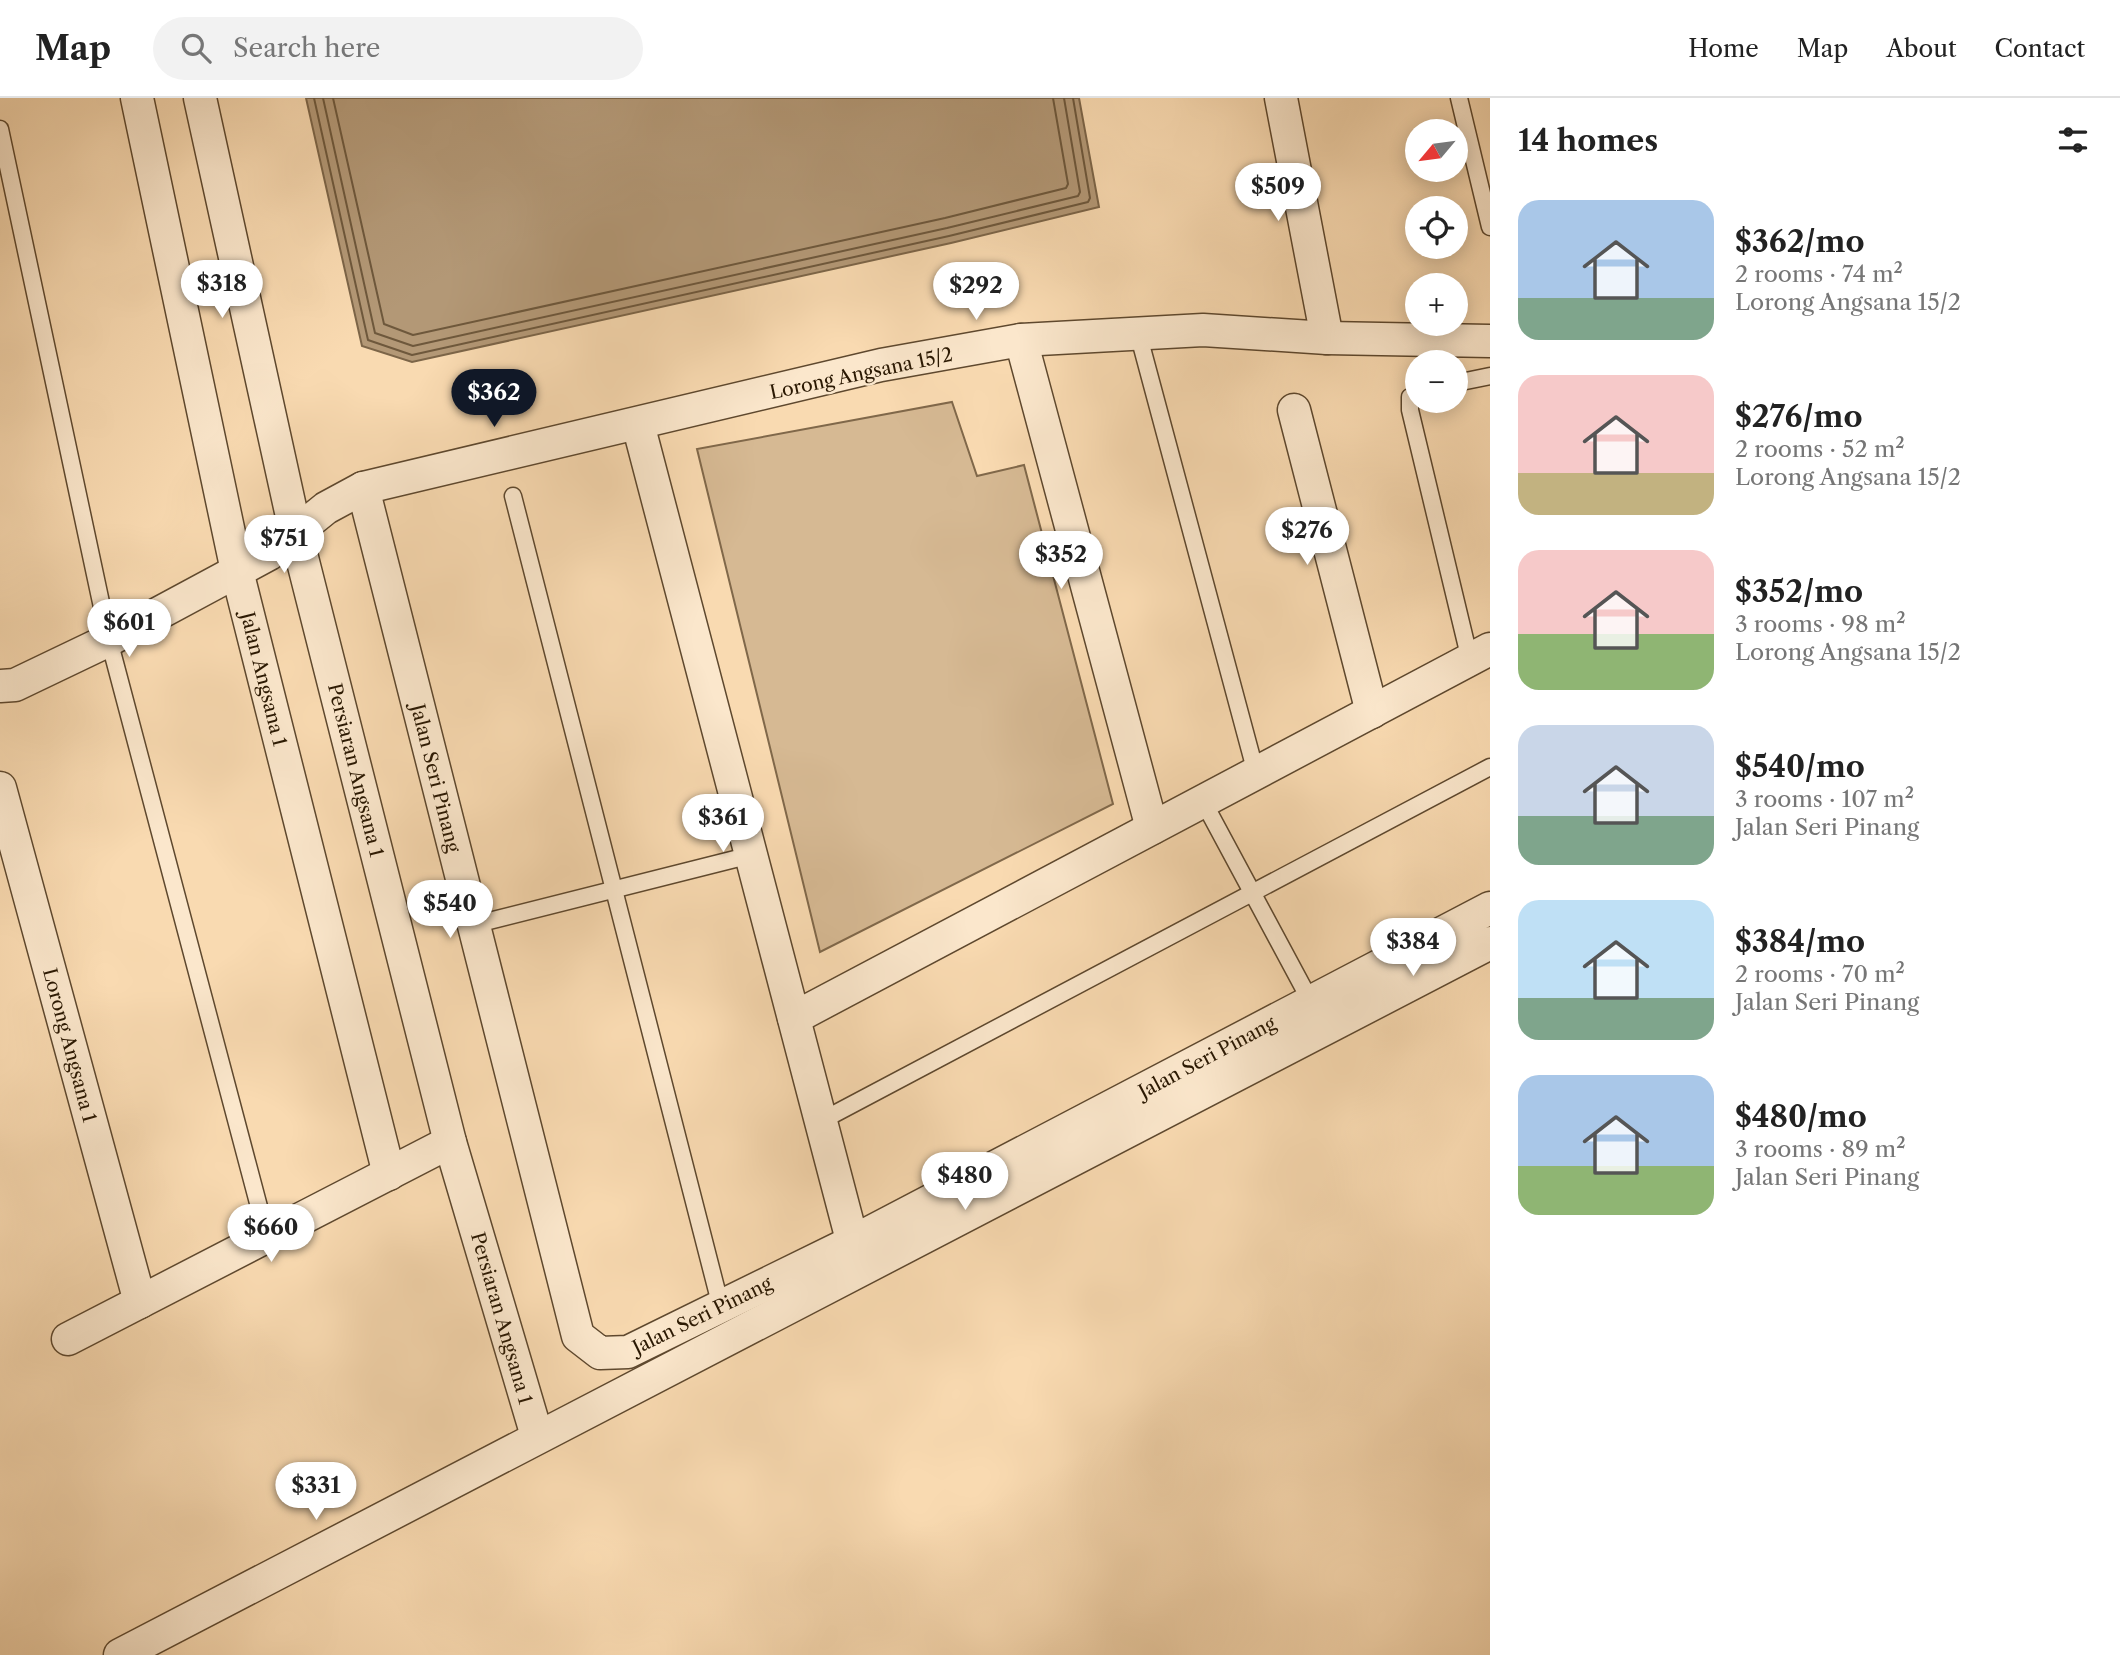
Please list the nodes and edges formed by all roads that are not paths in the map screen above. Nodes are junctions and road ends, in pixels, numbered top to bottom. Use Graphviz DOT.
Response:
graph roads {
  1 [pos="137,98"];
  2 [pos="200,98"];
  3 [pos="1281,98"];
  4 [pos="1459,98"];
  5 [pos="0,129"];
  6 [pos="1490,227"];
  7 [pos="1138,333"];
  8 [pos="1327,338"];
  9 [pos="1021,340"];
  10 [pos="1490,341"];
  11 [pos="1490,376"];
  12 [pos="1468,381"];
  13 [pos="1293,410"];
  14 [pos="1411,413"];
  15 [pos="638,424"];
  16 [pos="363,488"];
  17 [pos="513,496"];
  18 [pos="295,530"];
  19 [pos="237,571"];
  20 [pos="109,640"];
  21 [pos="1480,654"];
  22 [pos="0,686"];
  23 [pos="1372,712"];
  24 [pos="1490,767"];
  25 [pos="1256,773"];
  26 [pos="0,788"];
  27 [pos="1203,802"];
  28 [pos="1152,828"];
  29 [pos="751,855"];
  30 [pos="614,890"];
  31 [pos="1253,894"];
  32 [pos="1490,908"];
  33 [pos="473,925"];
  34 [pos="1490,943"];
  35 [pos="1311,1002"];
  36 [pos="794,1018"];
  37 [pos="821,1122"];
  38 [pos="450,1142"];
  39 [pos="389,1174"];
  40 [pos="267,1237"];
  41 [pos="856,1256"];
  42 [pos="141,1302"];
  43 [pos="721,1307"];
  44 [pos="68,1339"];
  45 [pos="537,1436"];
  46 [pos="120,1655"];
  1 -- 19 [label="street, Jalan Angsana 1"];
  2 -- 18 [label="street, Persiaran Angsana 1"];
  3 -- 8 [label="street"];
  4 -- 6 [label="lane"];
  5 -- 20 [label="lane"];
  7 -- 8 [label="street, Lorong Angsana 15/2"];
  7 -- 9 [label="street, Lorong Angsana 15/2"];
  7 -- 25 [label="lane"];
  8 -- 10 [label="street, Lorong Angsana 15/2"];
  9 -- 15 [label="street, Lorong Angsana 15/2"];
  9 -- 28 [label="street"];
  11 -- 12 [label="lane"];
  13 -- 23 [label="street"];
  14 -- 21 [label="lane"];
  15 -- 16 [label="street, Lorong Angsana 15/2"];
  15 -- 29 [label="street"];
  16 -- 18 [label="street, Lorong Angsana 15/2"];
  16 -- 33 [label="street, Jalan Seri Pinang"];
  17 -- 30 [label="lane"];
  18 -- 19 [label="street, Lorong Angsana 15/2"];
  18 -- 38 [label="street, Persiaran Angsana 1"];
  19 -- 20 [label="street, Lorong Angsana 15/2"];
  19 -- 39 [label="street, Jalan Angsana 1"];
  20 -- 22 [label="street, Lorong Angsana 15/2"];
  20 -- 40 [label="lane"];
  21 -- 23 [label="street"];
  23 -- 25 [label="street"];
  24 -- 31 [label="lane"];
  25 -- 27 [label="street"];
  26 -- 42 [label="street, Lorong Angsana 1"];
  27 -- 28 [label="street"];
  27 -- 31 [label="lane"];
  28 -- 36 [label="street"];
  29 -- 30 [label="lane"];
  29 -- 36 [label="street"];
  30 -- 33 [label="lane"];
  30 -- 43 [label="lane"];
  31 -- 35 [label="lane"];
  31 -- 37 [label="lane"];
  32 -- 35 [label="street, Jalan Seri Pinang"];
  33 -- 43 [label="street, Jalan Seri Pinang"];
  34 -- 41 [label="street, Jalan Seri Pinang"];
  35 -- 41 [label="street, Jalan Seri Pinang"];
  36 -- 37 [label="street"];
  37 -- 41 [label="street"];
  38 -- 39 [label="street"];
  38 -- 45 [label="street, Persiaran Angsana 1"];
  39 -- 40 [label="street"];
  40 -- 42 [label="street"];
  41 -- 43 [label="street, Jalan Seri Pinang"];
  41 -- 45 [label="street, Jalan Seri Pinang"];
  42 -- 44 [label="street"];
  45 -- 46 [label="street, Jalan Seri Pinang"];
}
